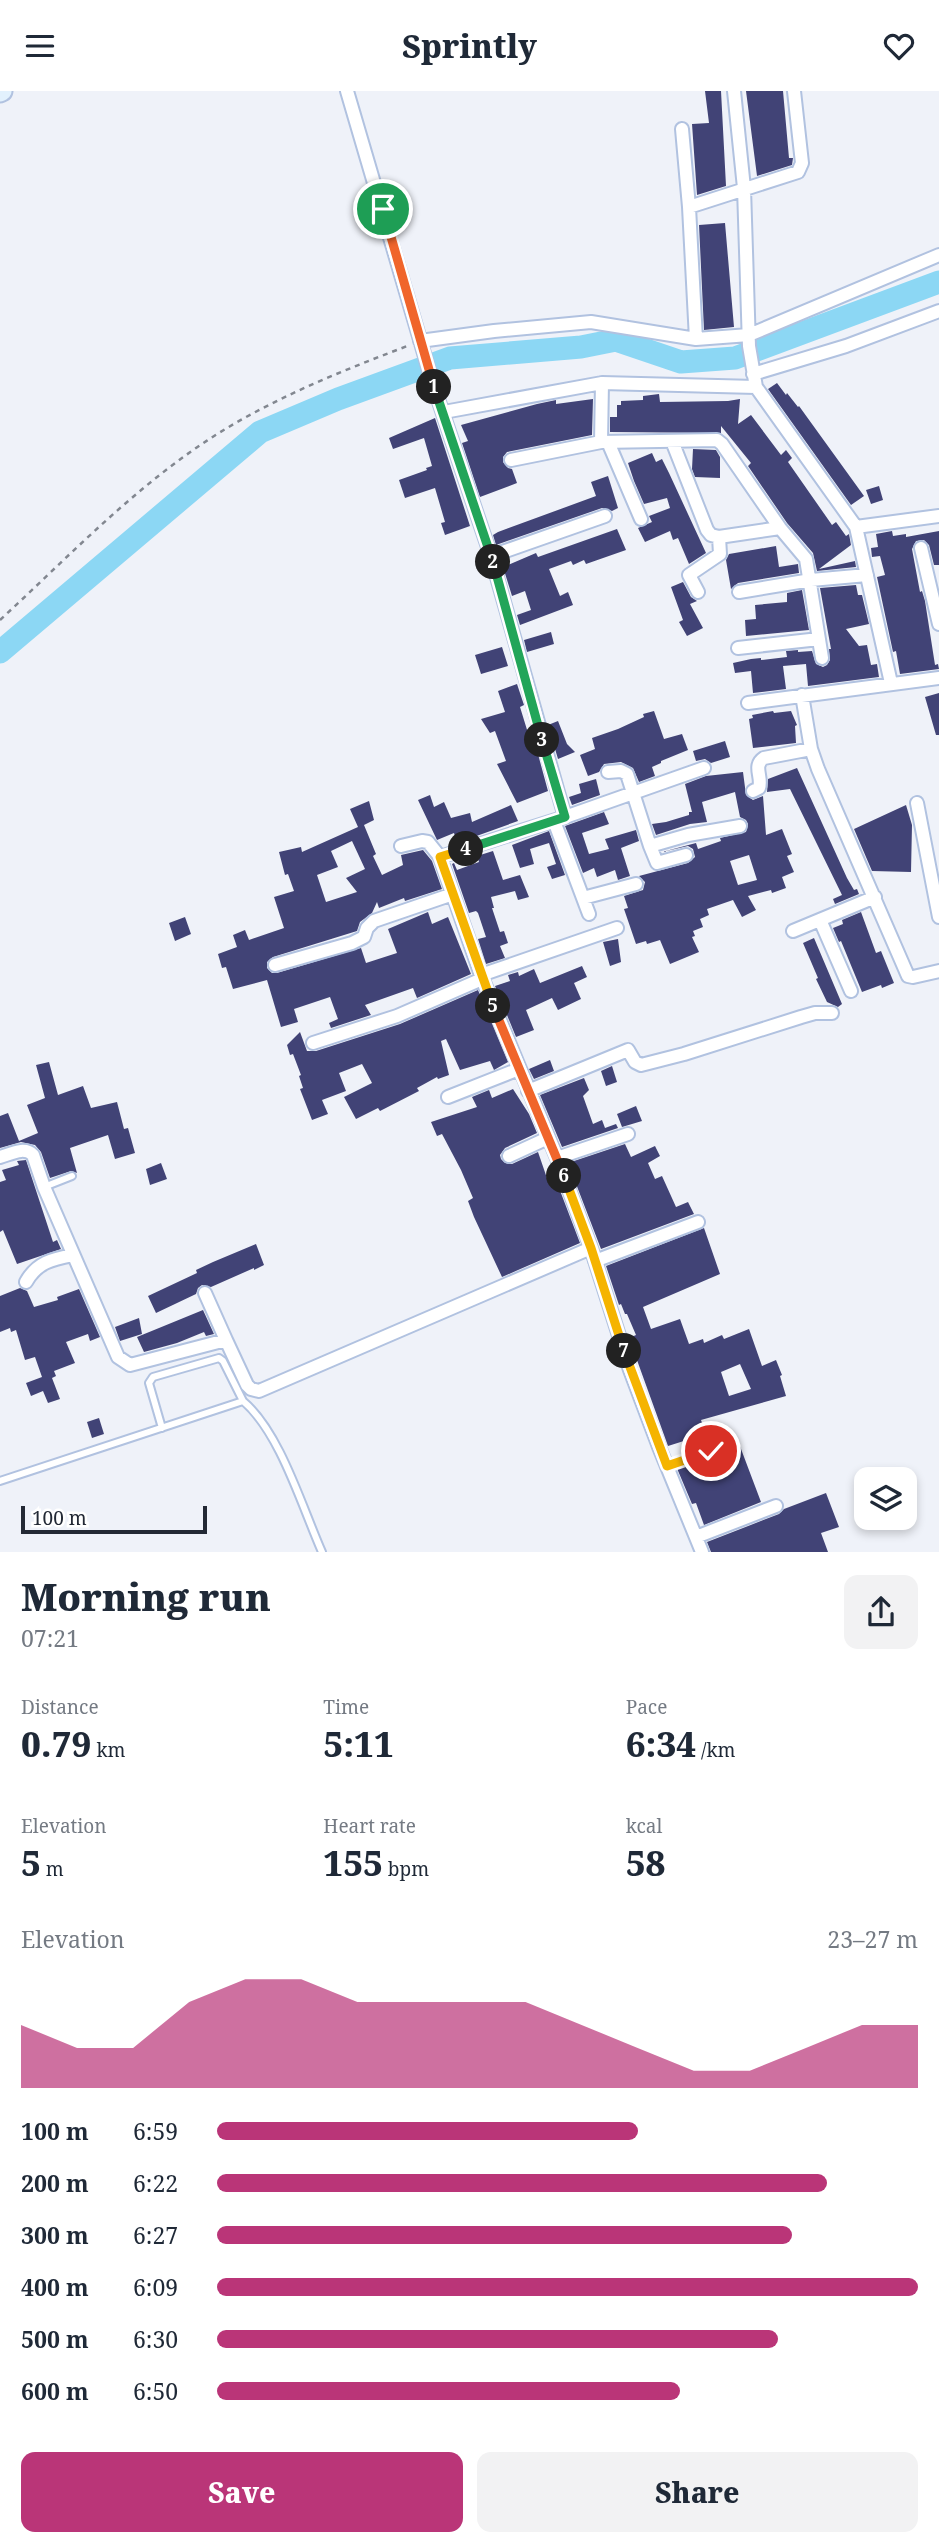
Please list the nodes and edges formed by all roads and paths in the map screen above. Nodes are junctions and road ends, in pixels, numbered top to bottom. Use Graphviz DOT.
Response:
graph roads {
  1 [pos="734,91"];
  2 [pos="794,91"];
  3 [pos="347,92"];
  4 [pos="682,129"];
  5 [pos="744,188"];
  6 [pos="689,207"];
  7 [pos="939,255"];
  8 [pos="939,311"];
  9 [pos="696,339"];
  10 [pos="420,341"];
  11 [pos="749,341"];
  12 [pos="754,375"];
  13 [pos="602,383"];
  14 [pos="438,397"];
  15 [pos="672,441"];
  16 [pos="605,442"];
  17 [pos="511,460"];
  18 [pos="605,516"];
  19 [pos="939,516"];
  20 [pos="641,519"];
  21 [pos="856,527"];
  22 [pos="780,528"];
  23 [pos="719,537"];
  24 [pos="921,548"];
  25 [pos="491,555"];
  26 [pos="933,571"];
  27 [pos="867,575"];
  28 [pos="811,580"];
  29 [pos="698,592"];
  30 [pos="738,592"];
  31 [pos="0,620"];
  32 [pos="939,624"];
  33 [pos="819,639"];
  34 [pos="738,648"];
  35 [pos="822,659"];
  36 [pos="939,678"];
  37 [pos="891,683"];
  38 [pos="802,695"];
  39 [pos="748,703"];
  40 [pos="811,749"];
  41 [pos="704,768"];
  42 [pos="608,772"];
  43 [pos="753,791"];
  44 [pos="635,793"];
  45 [pos="917,803"];
  46 [pos="559,819"];
  47 [pos="740,826"];
  48 [pos="401,846"];
  49 [pos="650,846"];
  50 [pos="686,855"];
  51 [pos="440,857"];
  52 [pos="934,860"];
  53 [pos="636,884"];
  54 [pos="453,894"];
  55 [pos="875,897"];
  56 [pos="583,898"];
  57 [pos="589,914"];
  58 [pos="939,917"];
  59 [pos="820,920"];
  60 [pos="617,929"];
  61 [pos="793,931"];
  62 [pos="275,965"];
  63 [pos="939,971"];
  64 [pos="482,977"];
  65 [pos="851,991"];
  66 [pos="832,1013"];
  67 [pos="313,1043"];
  68 [pos="519,1069"];
  69 [pos="528,1091"];
  70 [pos="448,1097"];
  71 [pos="628,1134"];
  72 [pos="548,1138"];
  73 [pos="509,1156"];
  74 [pos="0,1157"];
  75 [pos="557,1158"];
  76 [pos="72,1177"];
  77 [pos="44,1187"];
  78 [pos="698,1222"];
  79 [pos="73,1255"];
  80 [pos="593,1255"];
  81 [pos="26,1282"];
  82 [pos="205,1293"];
  83 [pos="226,1340"];
  84 [pos="243,1401"];
  85 [pos="162,1428"];
  86 [pos="667,1466"];
  87 [pos="719,1474"];
  88 [pos="0,1481"];
  89 [pos="776,1506"];
  90 [pos="696,1537"];
  91 [pos="322,1552"];
  92 [pos="702,1552"];
  1 -- 5 [label="street"];
  2 -- 5 [label="street"];
  3 -- 10 [label="street"];
  4 -- 6 [label="street"];
  5 -- 6 [label="street"];
  5 -- 11 [label="street"];
  6 -- 9 [label="street"];
  7 -- 11 [label="street"];
  8 -- 12 [label="street"];
  9 -- 10 [label="street"];
  9 -- 11 [label="street"];
  10 -- 14 [label="street"];
  10 -- 31 [label="path"];
  11 -- 12 [label="street"];
  12 -- 13 [label="street"];
  12 -- 21 [label="street"];
  13 -- 14 [label="street"];
  13 -- 16 [label="street"];
  14 -- 25 [label="street"];
  15 -- 16 [label="street"];
  15 -- 22 [label="street"];
  15 -- 23 [label="street"];
  16 -- 17 [label="street"];
  16 -- 20 [label="street"];
  18 -- 25 [label="street"];
  19 -- 21 [label="street"];
  21 -- 27 [label="street"];
  22 -- 23 [label="street"];
  22 -- 28 [label="street"];
  23 -- 29 [label="street"];
  24 -- 26 [label="street"];
  25 -- 46 [label="street"];
  26 -- 32 [label="street"];
  27 -- 28 [label="street"];
  27 -- 37 [label="street"];
  28 -- 30 [label="street"];
  28 -- 33 [label="street"];
  33 -- 34 [label="street"];
  33 -- 35 [label="street"];
  36 -- 37 [label="street"];
  37 -- 38 [label="street"];
  38 -- 39 [label="street"];
  38 -- 40 [label="street"];
  40 -- 43 [label="street"];
  40 -- 55 [label="street"];
  41 -- 44 [label="street"];
  42 -- 44 [label="street"];
  44 -- 46 [label="street"];
  44 -- 49 [label="street"];
  45 -- 52 [label="street"];
  46 -- 51 [label="street"];
  46 -- 56 [label="street"];
  47 -- 49 [label="street"];
  48 -- 51 [label="street"];
  49 -- 50 [label="street"];
  51 -- 54 [label="street"];
  52 -- 58 [label="street"];
  53 -- 56 [label="street"];
  54 -- 62 [label="street"];
  54 -- 64 [label="street"];
  55 -- 59 [label="street"];
  55 -- 63 [label="street"];
  56 -- 57 [label="street"];
  59 -- 61 [label="street"];
  59 -- 65 [label="street"];
  60 -- 64 [label="street"];
  64 -- 67 [label="street"];
  64 -- 68 [label="street"];
  66 -- 69 [label="street"];
  68 -- 69 [label="street"];
  68 -- 70 [label="street"];
  69 -- 72 [label="street"];
  71 -- 75 [label="street"];
  72 -- 73 [label="street"];
  72 -- 75 [label="street"];
  74 -- 77 [label="street"];
  75 -- 80 [label="street"];
  76 -- 77 [label="lane"];
  77 -- 79 [label="street"];
  78 -- 80 [label="street"];
  79 -- 81 [label="street"];
  79 -- 83 [label="street"];
  80 -- 83 [label="street"];
  80 -- 86 [label="street"];
  82 -- 83 [label="street"];
  84 -- 85 [label="lane"];
  84 -- 85 [label="lane"];
  84 -- 91 [label="lane"];
  85 -- 88 [label="lane"];
  86 -- 87 [label="path"];
  86 -- 90 [label="street"];
  89 -- 90 [label="street"];
  90 -- 92 [label="street"];
}
